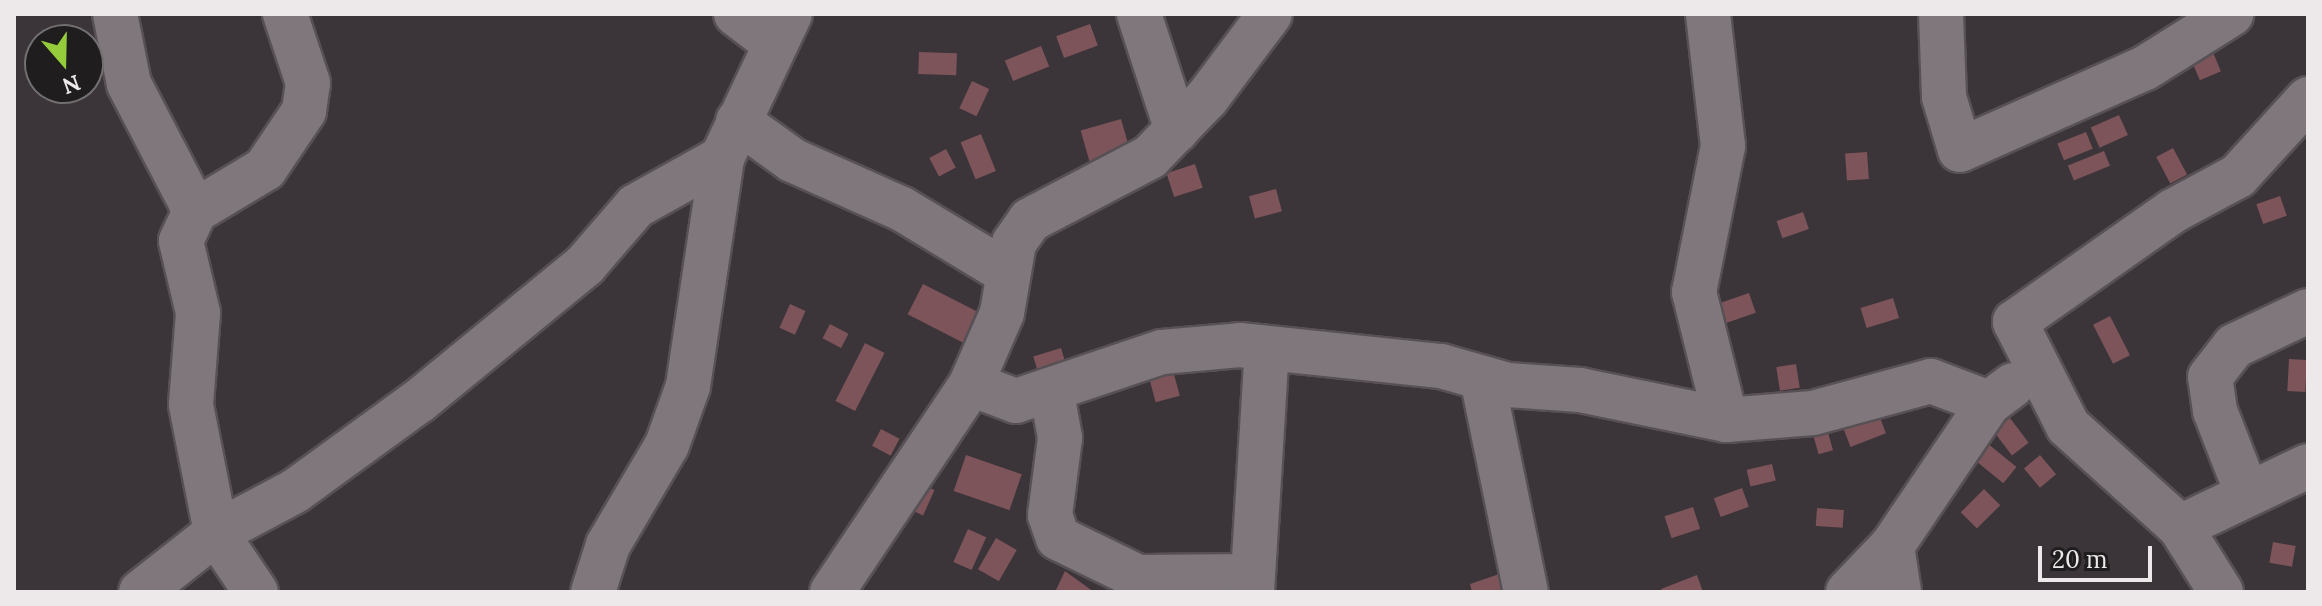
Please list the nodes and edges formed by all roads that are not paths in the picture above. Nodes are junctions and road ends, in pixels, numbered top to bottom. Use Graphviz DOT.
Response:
graph roads {
  1 [pos="115,14"];
  2 [pos="285,14"];
  3 [pos="736,14"];
  4 [pos="1139,14"];
  5 [pos="1270,14"];
  6 [pos="1708,14"];
  7 [pos="1941,14"];
  8 [pos="2231,14"];
  9 [pos="782,28"];
  10 [pos="2308,99"];
  11 [pos="1177,130"];
  12 [pos="730,140"];
  13 [pos="195,211"];
  14 [pos="1008,273"];
  15 [pos="2308,311"];
  16 [pos="1267,350"];
  17 [pos="2034,368"];
  18 [pos="1482,378"];
  19 [pos="971,384"];
  20 [pos="1052,393"];
  21 [pos="1989,403"];
  22 [pos="1726,420"];
  23 [pos="2308,466"];
  24 [pos="2247,493"];
  25 [pos="2180,527"];
  26 [pos="216,533"];
  27 [pos="1892,546"];
  28 [pos="1252,584"];
  29 [pos="141,592"];
  30 [pos="256,592"];
  31 [pos="593,592"];
  32 [pos="832,592"];
  33 [pos="1526,592"];
  34 [pos="1848,592"];
  35 [pos="1899,592"];
  36 [pos="2221,592"];
  1 -- 13 [label="street"];
  2 -- 13 [label="street"];
  3 -- 9 [label="street"];
  4 -- 11 [label="street"];
  5 -- 11 [label="street"];
  6 -- 22 [label="street"];
  7 -- 8 [label="street"];
  9 -- 12 [label="street"];
  10 -- 17 [label="street"];
  11 -- 14 [label="street"];
  12 -- 14 [label="street"];
  12 -- 26 [label="street"];
  12 -- 31 [label="street"];
  13 -- 26 [label="street"];
  14 -- 19 [label="street"];
  15 -- 24 [label="street"];
  16 -- 18 [label="street"];
  16 -- 20 [label="street"];
  16 -- 28 [label="street"];
  17 -- 21 [label="street"];
  17 -- 25 [label="street"];
  18 -- 22 [label="street"];
  18 -- 33 [label="street"];
  19 -- 20 [label="street"];
  19 -- 32 [label="street"];
  20 -- 28 [label="street"];
  21 -- 22 [label="street"];
  21 -- 27 [label="street"];
  23 -- 24 [label="street"];
  24 -- 25 [label="street"];
  25 -- 36 [label="street"];
  26 -- 29 [label="street"];
  26 -- 30 [label="street"];
  27 -- 34 [label="street"];
  27 -- 35 [label="street"];
}
